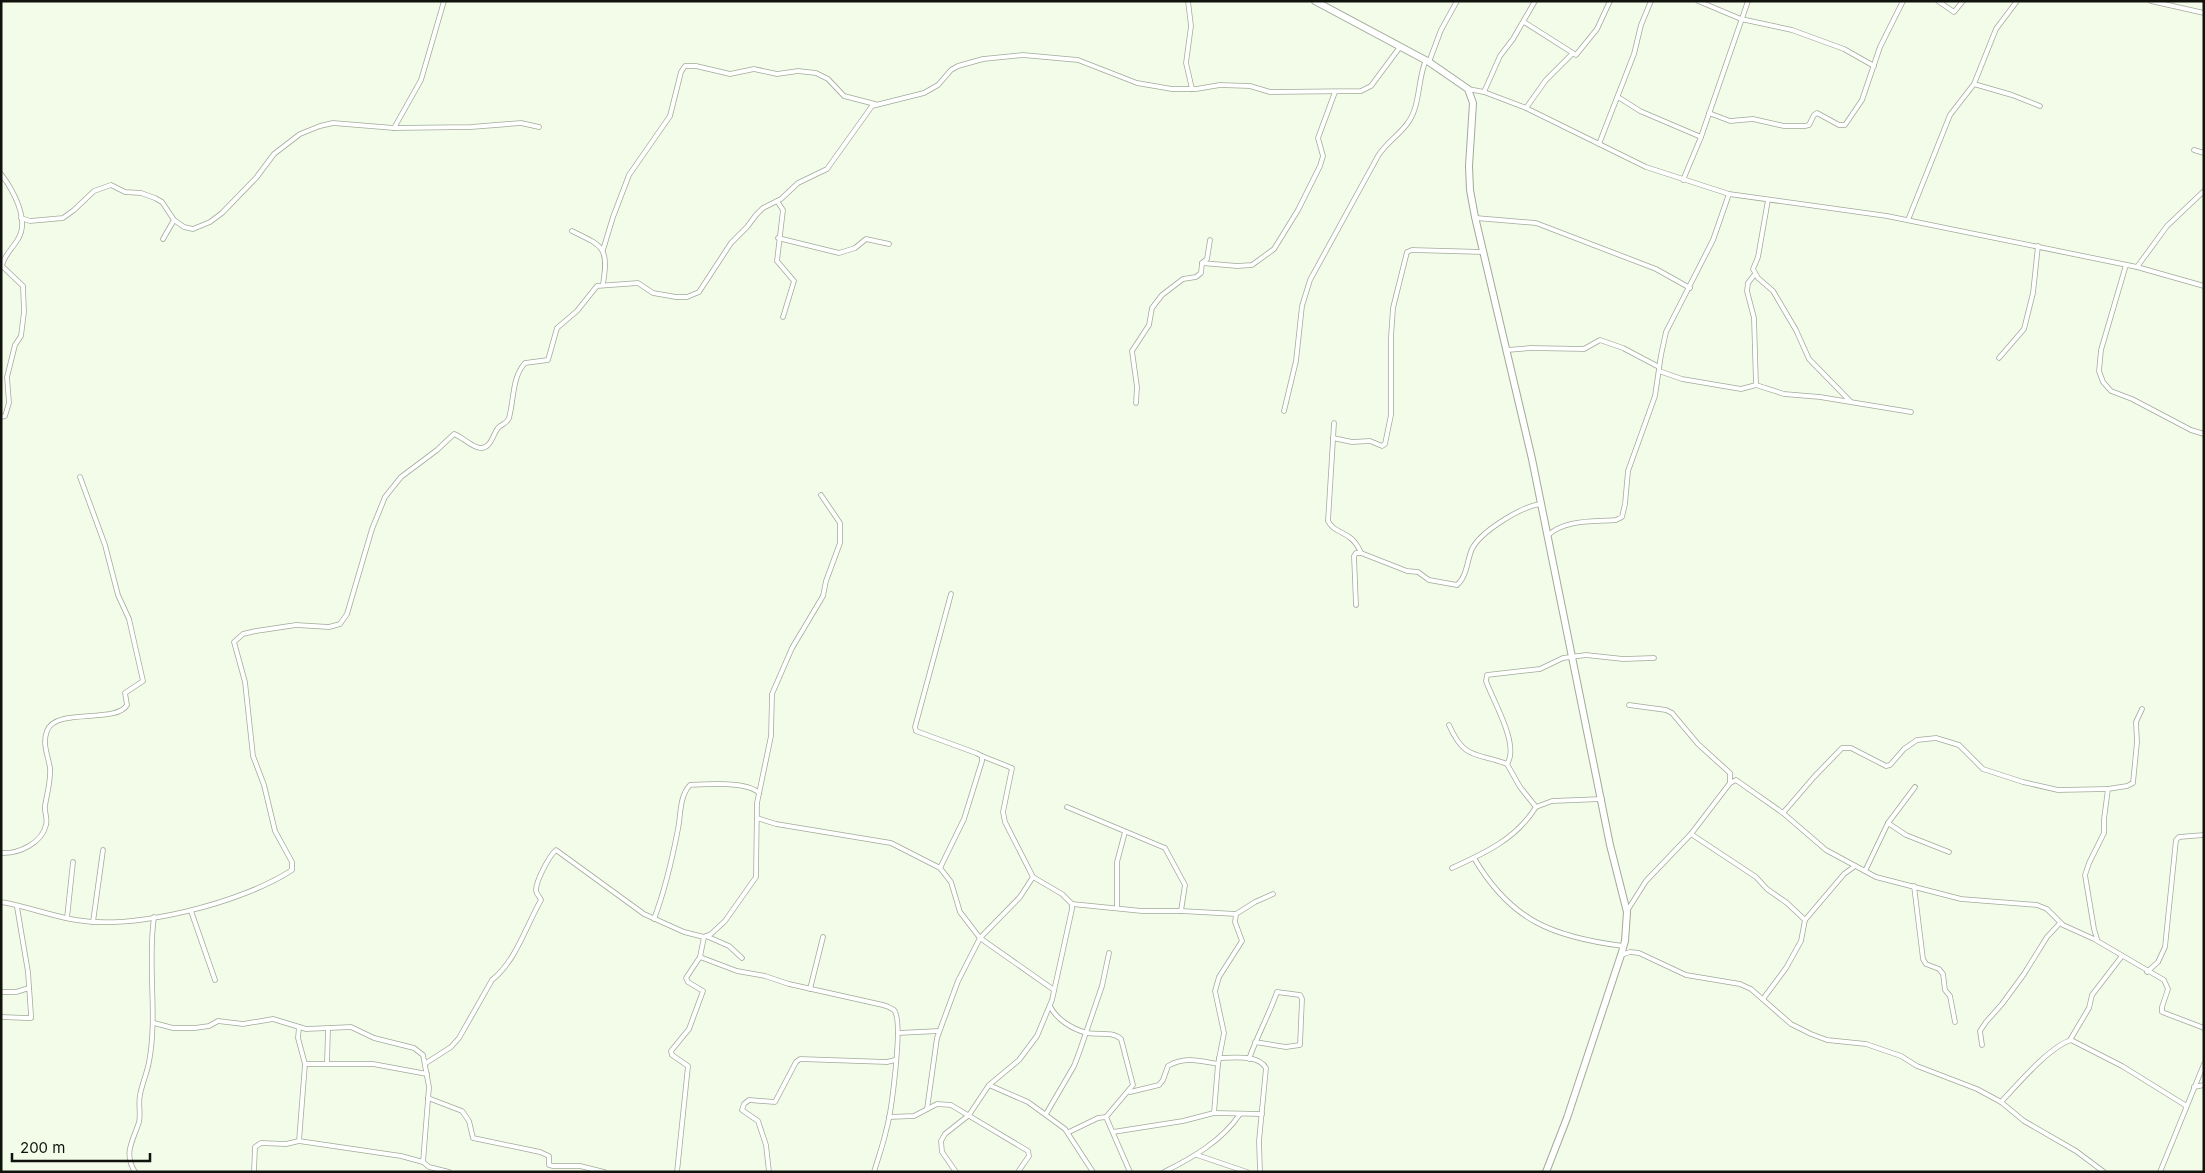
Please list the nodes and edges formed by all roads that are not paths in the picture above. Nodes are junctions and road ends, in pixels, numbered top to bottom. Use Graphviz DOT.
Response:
graph roads {
  1 [pos="444,1"];
  2 [pos="1188,1"];
  3 [pos="1316,1"];
  4 [pos="1456,1"];
  5 [pos="1535,1"];
  6 [pos="1610,1"];
  7 [pos="1651,1"];
  8 [pos="1698,1"];
  9 [pos="1748,1"];
  10 [pos="1903,1"];
  11 [pos="1938,1"];
  12 [pos="1964,1"];
  13 [pos="2017,1"];
  14 [pos="2152,1"];
  15 [pos="2204,13"];
  16 [pos="1741,19"];
  17 [pos="1524,22"];
  18 [pos="1400,47"];
  19 [pos="1572,54"];
  20 [pos="1427,61"];
  21 [pos="1874,66"];
  22 [pos="1974,84"];
  23 [pos="1192,89"];
  24 [pos="1468,89"];
  25 [pos="1335,92"];
  26 [pos="1484,92"];
  27 [pos="1618,97"];
  28 [pos="875,104"];
  29 [pos="2040,106"];
  30 [pos="1526,108"];
  31 [pos="1709,112"];
  32 [pos="539,127"];
  33 [pos="394,128"];
  34 [pos="1701,137"];
  35 [pos="1598,144"];
  36 [pos="2194,150"];
  37 [pos="2204,153"];
  38 [pos="1,174"];
  39 [pos="1683,180"];
  40 [pos="2204,191"];
  41 [pos="1730,194"];
  42 [pos="1768,200"];
  43 [pos="777,201"];
  44 [pos="21,218"];
  45 [pos="1475,218"];
  46 [pos="174,220"];
  47 [pos="1908,220"];
  48 [pos="572,230"];
  49 [pos="778,238"];
  50 [pos="163,239"];
  51 [pos="1210,240"];
  52 [pos="888,244"];
  53 [pos="2038,246"];
  54 [pos="603,250"];
  55 [pos="1483,252"];
  56 [pos="1202,263"];
  57 [pos="2126,265"];
  58 [pos="2137,267"];
  59 [pos="1755,274"];
  60 [pos="603,284"];
  61 [pos="2204,286"];
  62 [pos="1690,288"];
  63 [pos="783,317"];
  64 [pos="1507,350"];
  65 [pos="1999,358"];
  66 [pos="1659,369"];
  67 [pos="1756,385"];
  68 [pos="1851,402"];
  69 [pos="1136,403"];
  70 [pos="1284,411"];
  71 [pos="1911,412"];
  72 [pos="1,417"];
  73 [pos="1334,423"];
  74 [pos="2204,434"];
  75 [pos="1333,438"];
  76 [pos="80,477"];
  77 [pos="821,495"];
  78 [pos="1540,504"];
  79 [pos="1547,536"];
  80 [pos="1360,553"];
  81 [pos="951,594"];
  82 [pos="1356,605"];
  83 [pos="1572,658"];
  84 [pos="1654,658"];
  85 [pos="1629,705"];
  86 [pos="2142,709"];
  87 [pos="1449,725"];
  88 [pos="982,756"];
  89 [pos="1508,764"];
  90 [pos="1730,783"];
  91 [pos="1915,787"];
  92 [pos="2108,789"];
  93 [pos="759,793"];
  94 [pos="1602,799"];
  95 [pos="1067,807"];
  96 [pos="1536,807"];
  97 [pos="1783,813"];
  98 [pos="757,818"];
  99 [pos="1888,823"];
  100 [pos="1124,832"];
  101 [pos="1691,834"];
  102 [pos="2204,835"];
  103 [pos="103,850"];
  104 [pos="1949,852"];
  105 [pos="1,853"];
  106 [pos="1474,858"];
  107 [pos="73,862"];
  108 [pos="1855,866"];
  109 [pos="940,868"];
  110 [pos="1452,868"];
  111 [pos="1864,871"];
  112 [pos="1033,876"];
  113 [pos="1914,886"];
  114 [pos="1273,894"];
  115 [pos="1,902"];
  116 [pos="1072,904"];
  117 [pos="17,907"];
  118 [pos="1118,908"];
  119 [pos="191,911"];
  120 [pos="1181,911"];
  121 [pos="1627,912"];
  122 [pos="1236,914"];
  123 [pos="154,917"];
  124 [pos="67,918"];
  125 [pos="654,919"];
  126 [pos="1805,920"];
  127 [pos="93,922"];
  128 [pos="2060,923"];
  129 [pos="705,937"];
  130 [pos="823,937"];
  131 [pos="980,938"];
  132 [pos="2098,942"];
  133 [pos="1623,946"];
  134 [pos="1109,953"];
  135 [pos="1621,955"];
  136 [pos="2122,956"];
  137 [pos="700,957"];
  138 [pos="742,958"];
  139 [pos="2147,972"];
  140 [pos="216,980"];
  141 [pos="29,988"];
  142 [pos="810,988"];
  143 [pos="1054,990"];
  144 [pos="1,992"];
  145 [pos="1763,999"];
  146 [pos="1050,1006"];
  147 [pos="1,1017"];
  148 [pos="1956,1022"];
  149 [pos="154,1023"];
  150 [pos="299,1027"];
  151 [pos="2204,1028"];
  152 [pos="328,1029"];
  153 [pos="939,1031"];
  154 [pos="1086,1032"];
  155 [pos="898,1033"];
  156 [pos="2070,1040"];
  157 [pos="1255,1042"];
  158 [pos="1982,1044"];
  159 [pos="1219,1058"];
  160 [pos="1249,1059"];
  161 [pos="895,1060"];
  162 [pos="326,1063"];
  163 [pos="426,1063"];
  164 [pos="305,1064"];
  165 [pos="1218,1064"];
  166 [pos="2204,1064"];
  167 [pos="428,1074"];
  168 [pos="989,1085"];
  169 [pos="2204,1085"];
  170 [pos="2194,1087"];
  171 [pos="1127,1092"];
  172 [pos="428,1098"];
  173 [pos="2001,1102"];
  174 [pos="2186,1108"];
  175 [pos="927,1109"];
  176 [pos="1214,1113"];
  177 [pos="1046,1114"];
  178 [pos="1240,1114"];
  179 [pos="1262,1114"];
  180 [pos="969,1115"];
  181 [pos="889,1117"];
  182 [pos="1106,1117"];
  183 [pos="1069,1132"];
  184 [pos="1113,1132"];
  185 [pos="299,1141"];
  186 [pos="1197,1155"];
  187 [pos="423,1162"];
  188 [pos="596,1171"];
  189 [pos="136,1172"];
  190 [pos="254,1172"];
  191 [pos="449,1172"];
  192 [pos="604,1172"];
  193 [pos="677,1172"];
  194 [pos="770,1172"];
  195 [pos="874,1172"];
  196 [pos="956,1172"];
  197 [pos="1018,1172"];
  198 [pos="1093,1172"];
  199 [pos="1130,1172"];
  200 [pos="1164,1172"];
  201 [pos="1247,1172"];
  202 [pos="1260,1172"];
  203 [pos="1546,1172"];
  204 [pos="2104,1172"];
  205 [pos="2160,1172"];
  1 -- 33 [label="street"];
  2 -- 23 [label="street"];
  3 -- 18 [label="main road"];
  4 -- 20 [label="street"];
  5 -- 17 [label="street"];
  6 -- 19 [label="street"];
  7 -- 27 [label="street"];
  8 -- 16 [label="street"];
  9 -- 16 [label="street"];
  10 -- 21 [label="street"];
  11 -- 12 [label="street"];
  13 -- 22 [label="street"];
  14 -- 15 [label="street"];
  16 -- 21 [label="street"];
  16 -- 31 [label="street"];
  17 -- 19 [label="street"];
  17 -- 26 [label="street"];
  18 -- 20 [label="main road"];
  18 -- 25 [label="street"];
  19 -- 30 [label="street"];
  20 -- 24 [label="main road"];
  20 -- 70 [label="street"];
  21 -- 31 [label="street"];
  22 -- 29 [label="street"];
  22 -- 47 [label="street"];
  23 -- 25 [label="street"];
  23 -- 28 [label="street"];
  24 -- 26 [label="street"];
  24 -- 45 [label="main road"];
  25 -- 56 [label="street"];
  26 -- 30 [label="street"];
  27 -- 34 [label="street"];
  27 -- 35 [label="street"];
  28 -- 43 [label="street"];
  28 -- 54 [label="street"];
  30 -- 35 [label="street"];
  31 -- 34 [label="street"];
  32 -- 33 [label="street"];
  33 -- 46 [label="street"];
  34 -- 39 [label="street"];
  35 -- 39 [label="street"];
  36 -- 37 [label="street"];
  38 -- 44 [label="street"];
  39 -- 41 [label="street"];
  40 -- 58 [label="street"];
  41 -- 42 [label="street"];
  41 -- 62 [label="street"];
  42 -- 47 [label="street"];
  42 -- 59 [label="street"];
  43 -- 49 [label="street"];
  43 -- 60 [label="street"];
  44 -- 46 [label="street"];
  44 -- 72 [label="street"];
  45 -- 55 [label="main road"];
  45 -- 62 [label="street"];
  46 -- 50 [label="street"];
  47 -- 53 [label="street"];
  48 -- 54 [label="street"];
  49 -- 52 [label="street"];
  49 -- 63 [label="street"];
  51 -- 56 [label="street"];
  53 -- 57 [label="street"];
  53 -- 65 [label="street"];
  54 -- 60 [label="street"];
  55 -- 64 [label="main road"];
  55 -- 75 [label="street"];
  56 -- 69 [label="street"];
  57 -- 58 [label="street"];
  57 -- 74 [label="street"];
  58 -- 61 [label="street"];
  59 -- 67 [label="street"];
  59 -- 68 [label="street"];
  60 -- 119 [label="street"];
  62 -- 66 [label="street"];
  64 -- 66 [label="street"];
  64 -- 78 [label="main road"];
  66 -- 67 [label="street"];
  66 -- 79 [label="street"];
  67 -- 68 [label="street"];
  68 -- 71 [label="street"];
  73 -- 75 [label="street"];
  75 -- 80 [label="street"];
  76 -- 105 [label="street"];
  77 -- 93 [label="street"];
  78 -- 79 [label="main road"];
  78 -- 80 [label="street"];
  79 -- 83 [label="main road"];
  80 -- 82 [label="street"];
  81 -- 88 [label="street"];
  83 -- 84 [label="street"];
  83 -- 89 [label="street"];
  83 -- 94 [label="main road"];
  85 -- 90 [label="street"];
  86 -- 92 [label="street"];
  87 -- 89 [label="street"];
  88 -- 109 [label="street"];
  88 -- 112 [label="street"];
  89 -- 96 [label="street"];
  90 -- 97 [label="street"];
  90 -- 101 [label="street"];
  91 -- 99 [label="street"];
  92 -- 97 [label="street"];
  92 -- 132 [label="street"];
  93 -- 98 [label="street"];
  93 -- 125 [label="street"];
  94 -- 96 [label="street"];
  94 -- 121 [label="main road"];
  95 -- 100 [label="street"];
  96 -- 106 [label="street"];
  97 -- 108 [label="street"];
  98 -- 109 [label="street"];
  98 -- 129 [label="street"];
  99 -- 104 [label="street"];
  99 -- 111 [label="street"];
  100 -- 118 [label="street"];
  100 -- 120 [label="street"];
  101 -- 121 [label="street"];
  101 -- 126 [label="street"];
  102 -- 139 [label="street"];
  103 -- 127 [label="street"];
  106 -- 110 [label="street"];
  106 -- 133 [label="street"];
  107 -- 124 [label="street"];
  108 -- 111 [label="street"];
  108 -- 126 [label="street"];
  109 -- 131 [label="street"];
  111 -- 113 [label="street"];
  112 -- 116 [label="street"];
  112 -- 131 [label="street"];
  113 -- 128 [label="street"];
  113 -- 148 [label="street"];
  114 -- 122 [label="street"];
  115 -- 117 [label="street"];
  116 -- 118 [label="street"];
  116 -- 143 [label="street"];
  117 -- 124 [label="street"];
  117 -- 141 [label="street"];
  118 -- 120 [label="street"];
  119 -- 123 [label="street"];
  119 -- 140 [label="street"];
  120 -- 122 [label="street"];
  121 -- 133 [label="main road"];
  122 -- 159 [label="street"];
  123 -- 127 [label="street"];
  123 -- 149 [label="street"];
  124 -- 127 [label="street"];
  125 -- 129 [label="street"];
  125 -- 163 [label="street"];
  126 -- 145 [label="street"];
  128 -- 132 [label="street"];
  128 -- 158 [label="street"];
  129 -- 137 [label="street"];
  129 -- 138 [label="street"];
  130 -- 142 [label="street"];
  131 -- 143 [label="street"];
  131 -- 153 [label="street"];
  132 -- 136 [label="street"];
  133 -- 135 [label="main road"];
  134 -- 154 [label="street"];
  135 -- 145 [label="street"];
  135 -- 203 [label="main road"];
  136 -- 139 [label="street"];
  136 -- 156 [label="street"];
  137 -- 142 [label="street"];
  137 -- 193 [label="street"];
  139 -- 151 [label="street"];
  141 -- 144 [label="street"];
  141 -- 147 [label="street"];
  142 -- 155 [label="street"];
  143 -- 146 [label="street"];
  145 -- 173 [label="street"];
  146 -- 154 [label="street"];
  146 -- 168 [label="street"];
  149 -- 150 [label="street"];
  149 -- 189 [label="street"];
  150 -- 152 [label="street"];
  150 -- 164 [label="street"];
  152 -- 162 [label="street"];
  152 -- 163 [label="street"];
  153 -- 155 [label="street"];
  153 -- 175 [label="street"];
  154 -- 171 [label="street"];
  154 -- 177 [label="street"];
  155 -- 161 [label="street"];
  156 -- 173 [label="street"];
  156 -- 174 [label="street"];
  157 -- 157 [label="street"];
  157 -- 160 [label="street"];
  159 -- 160 [label="street"];
  159 -- 165 [label="street"];
  160 -- 179 [label="street"];
  161 -- 181 [label="street"];
  161 -- 194 [label="street"];
  162 -- 164 [label="street"];
  162 -- 167 [label="street"];
  163 -- 167 [label="street"];
  164 -- 185 [label="street"];
  165 -- 171 [label="street"];
  165 -- 176 [label="street"];
  166 -- 170 [label="street"];
  167 -- 172 [label="street"];
  168 -- 177 [label="street"];
  168 -- 180 [label="street"];
  169 -- 170 [label="street"];
  170 -- 174 [label="street"];
  171 -- 182 [label="street"];
  172 -- 187 [label="street"];
  172 -- 188 [label="street"];
  173 -- 204 [label="street"];
  174 -- 205 [label="street"];
  175 -- 180 [label="street"];
  175 -- 181 [label="street"];
  176 -- 178 [label="street"];
  176 -- 184 [label="street"];
  177 -- 183 [label="street"];
  178 -- 179 [label="street"];
  178 -- 186 [label="street"];
  179 -- 202 [label="street"];
  180 -- 196 [label="street"];
  180 -- 197 [label="street"];
  181 -- 195 [label="street"];
  182 -- 183 [label="street"];
  182 -- 184 [label="street"];
  183 -- 198 [label="street"];
  184 -- 199 [label="street"];
  185 -- 187 [label="street"];
  185 -- 190 [label="street"];
  186 -- 200 [label="street"];
  186 -- 201 [label="street"];
  187 -- 191 [label="street"];
  188 -- 192 [label="street"];
}
